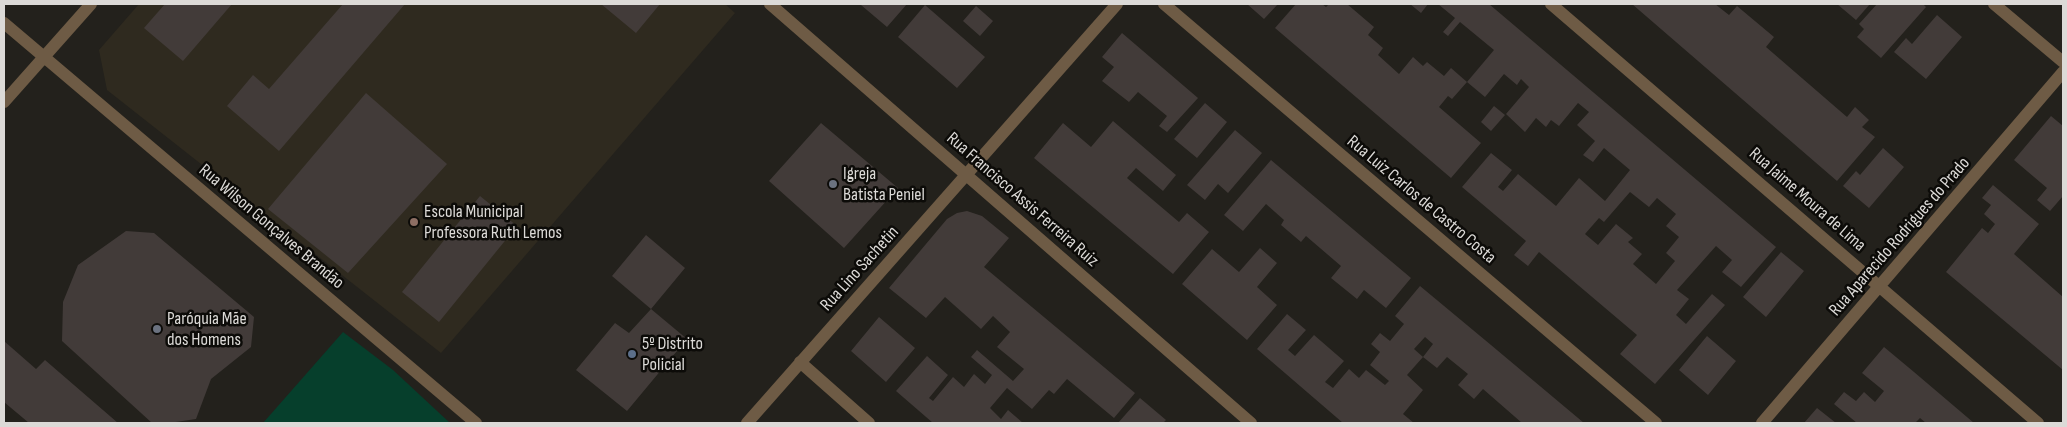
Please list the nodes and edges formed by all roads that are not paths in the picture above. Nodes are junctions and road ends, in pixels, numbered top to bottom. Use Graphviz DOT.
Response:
graph roads {
  1 [pos="90,4"];
  2 [pos="770,4"];
  3 [pos="1117,4"];
  4 [pos="1164,4"];
  5 [pos="1552,4"];
  6 [pos="1994,4"];
  7 [pos="4,23"];
  8 [pos="44,57"];
  9 [pos="2063,62"];
  10 [pos="2063,72"];
  11 [pos="4,102"];
  12 [pos="967,175"];
  13 [pos="1881,286"];
  14 [pos="800,362"];
  15 [pos="476,423"];
  16 [pos="747,423"];
  17 [pos="869,423"];
  18 [pos="1251,423"];
  19 [pos="1656,423"];
  20 [pos="1762,423"];
  21 [pos="2038,423"];
  1 -- 8 [label="street"];
  2 -- 12 [label="street, Rua Francisco Assis Ferreira Ruiz"];
  3 -- 12 [label="street, Rua Lino Sachetin"];
  4 -- 19 [label="street, Rua Luiz Carlos de Castro Costa"];
  5 -- 13 [label="street, Rua Jaime Moura de Lima"];
  6 -- 9 [label="street"];
  7 -- 8 [label="street, Rua Wilson Gonçalves Brandão"];
  8 -- 11 [label="street"];
  8 -- 15 [label="street, Rua Wilson Gonçalves Brandão"];
  10 -- 13 [label="street, Rua Aparecido Rodrigues do Prado"];
  12 -- 14 [label="street, Rua Lino Sachetin"];
  12 -- 18 [label="street, Rua Francisco Assis Ferreira Ruiz"];
  13 -- 20 [label="street, Rua Aparecido Rodrigues do Prado"];
  13 -- 21 [label="street, Rua Jaime Moura de Lima"];
  14 -- 16 [label="street, Rua Lino Sachetin"];
  14 -- 17 [label="street"];
}
